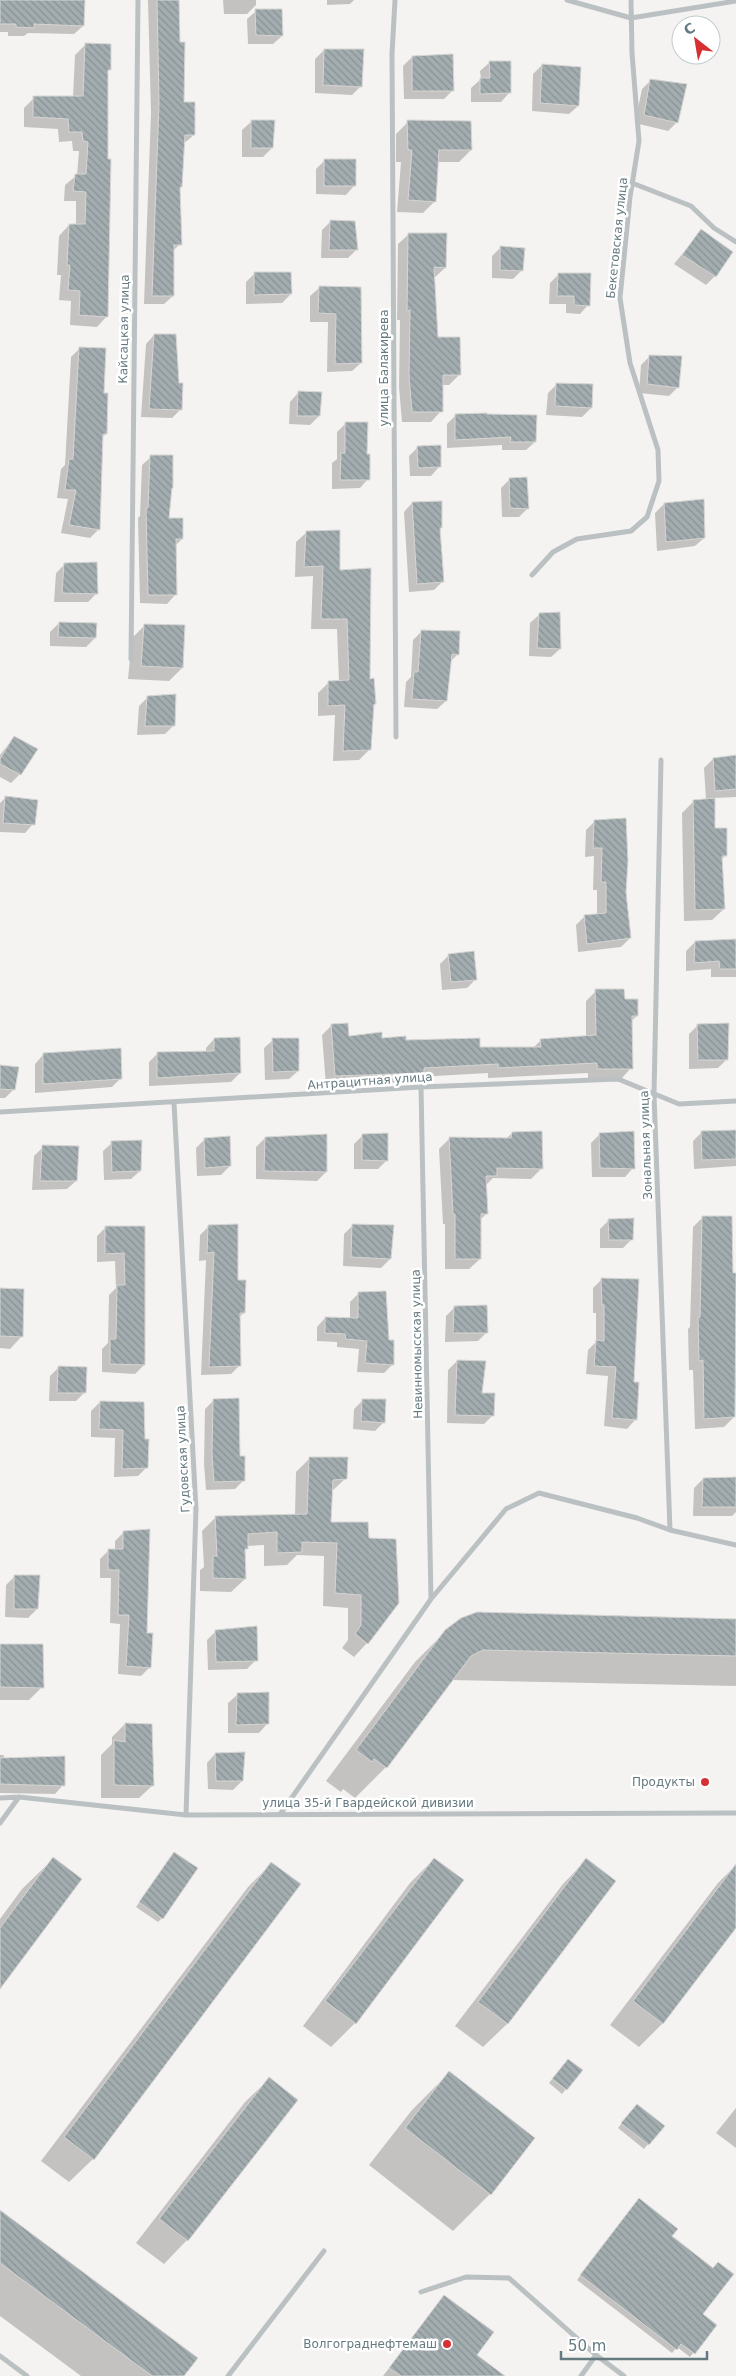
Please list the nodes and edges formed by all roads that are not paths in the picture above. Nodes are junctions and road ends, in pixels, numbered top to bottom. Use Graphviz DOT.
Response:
graph roads {
  1 [pos="138,0"];
  2 [pos="395,0"];
  3 [pos="567,0"];
  4 [pos="631,0"];
  5 [pos="736,1"];
  6 [pos="630,18"];
  7 [pos="632,184"];
  8 [pos="736,242"];
  9 [pos="532,575"];
  10 [pos="131,659"];
  11 [pos="396,737"];
  12 [pos="661,760"];
  13 [pos="421,1087"];
  14 [pos="654,1094"];
  15 [pos="736,1101"];
  16 [pos="174,1103"];
  17 [pos="0,1112"];
  18 [pos="670,1530"];
  19 [pos="736,1545"];
  20 [pos="431,1599"];
  21 [pos="19,1797"];
  22 [pos="0,1798"];
  23 [pos="736,1812"];
  24 [pos="281,1813"];
  25 [pos="186,1815"];
  26 [pos="0,1823"];
  27 [pos="324,2251"];
  28 [pos="421,2292"];
  29 [pos="0,2356"];
  30 [pos="596,2356"];
  31 [pos="27,2376"];
  32 [pos="228,2376"];
  33 [pos="581,2376"];
  34 [pos="624,2376"];
  1 -- 10 [label="street, Кайсацкая улица"];
  2 -- 11 [label="street, улица Балакирева"];
  3 -- 6 [label="street"];
  4 -- 6 [label="street, Бекетовская улица"];
  5 -- 6 [label="street"];
  6 -- 7 [label="street, Бекетовская улица"];
  7 -- 8 [label="street"];
  7 -- 9 [label="street, Бекетовская улица"];
  12 -- 14 [label="street, Зональная улица"];
  13 -- 14 [label="street, Антрацитная улица"];
  13 -- 16 [label="street, Антрацитная улица"];
  13 -- 20 [label="street, Невинномысская улица"];
  14 -- 15 [label="street, Антрацитная улица"];
  14 -- 18 [label="street, Зональная улица"];
  16 -- 17 [label="street, Антрацитная улица"];
  16 -- 25 [label="street, Гудовская улица"];
  18 -- 19 [label="street"];
  18 -- 20 [label="street"];
  20 -- 24 [label="street"];
  21 -- 22 [label="street, улица 35-й Гвардейской дивизии"];
  21 -- 25 [label="street, улица 35-й Гвардейской дивизии"];
  21 -- 26 [label="street"];
  23 -- 24 [label="street, улица 35-й Гвардейской дивизии"];
  24 -- 25 [label="street, улица 35-й Гвардейской дивизии"];
  27 -- 32 [label="street"];
  28 -- 30 [label="street"];
  29 -- 31 [label="street"];
  30 -- 33 [label="street"];
  30 -- 34 [label="street"];
}
